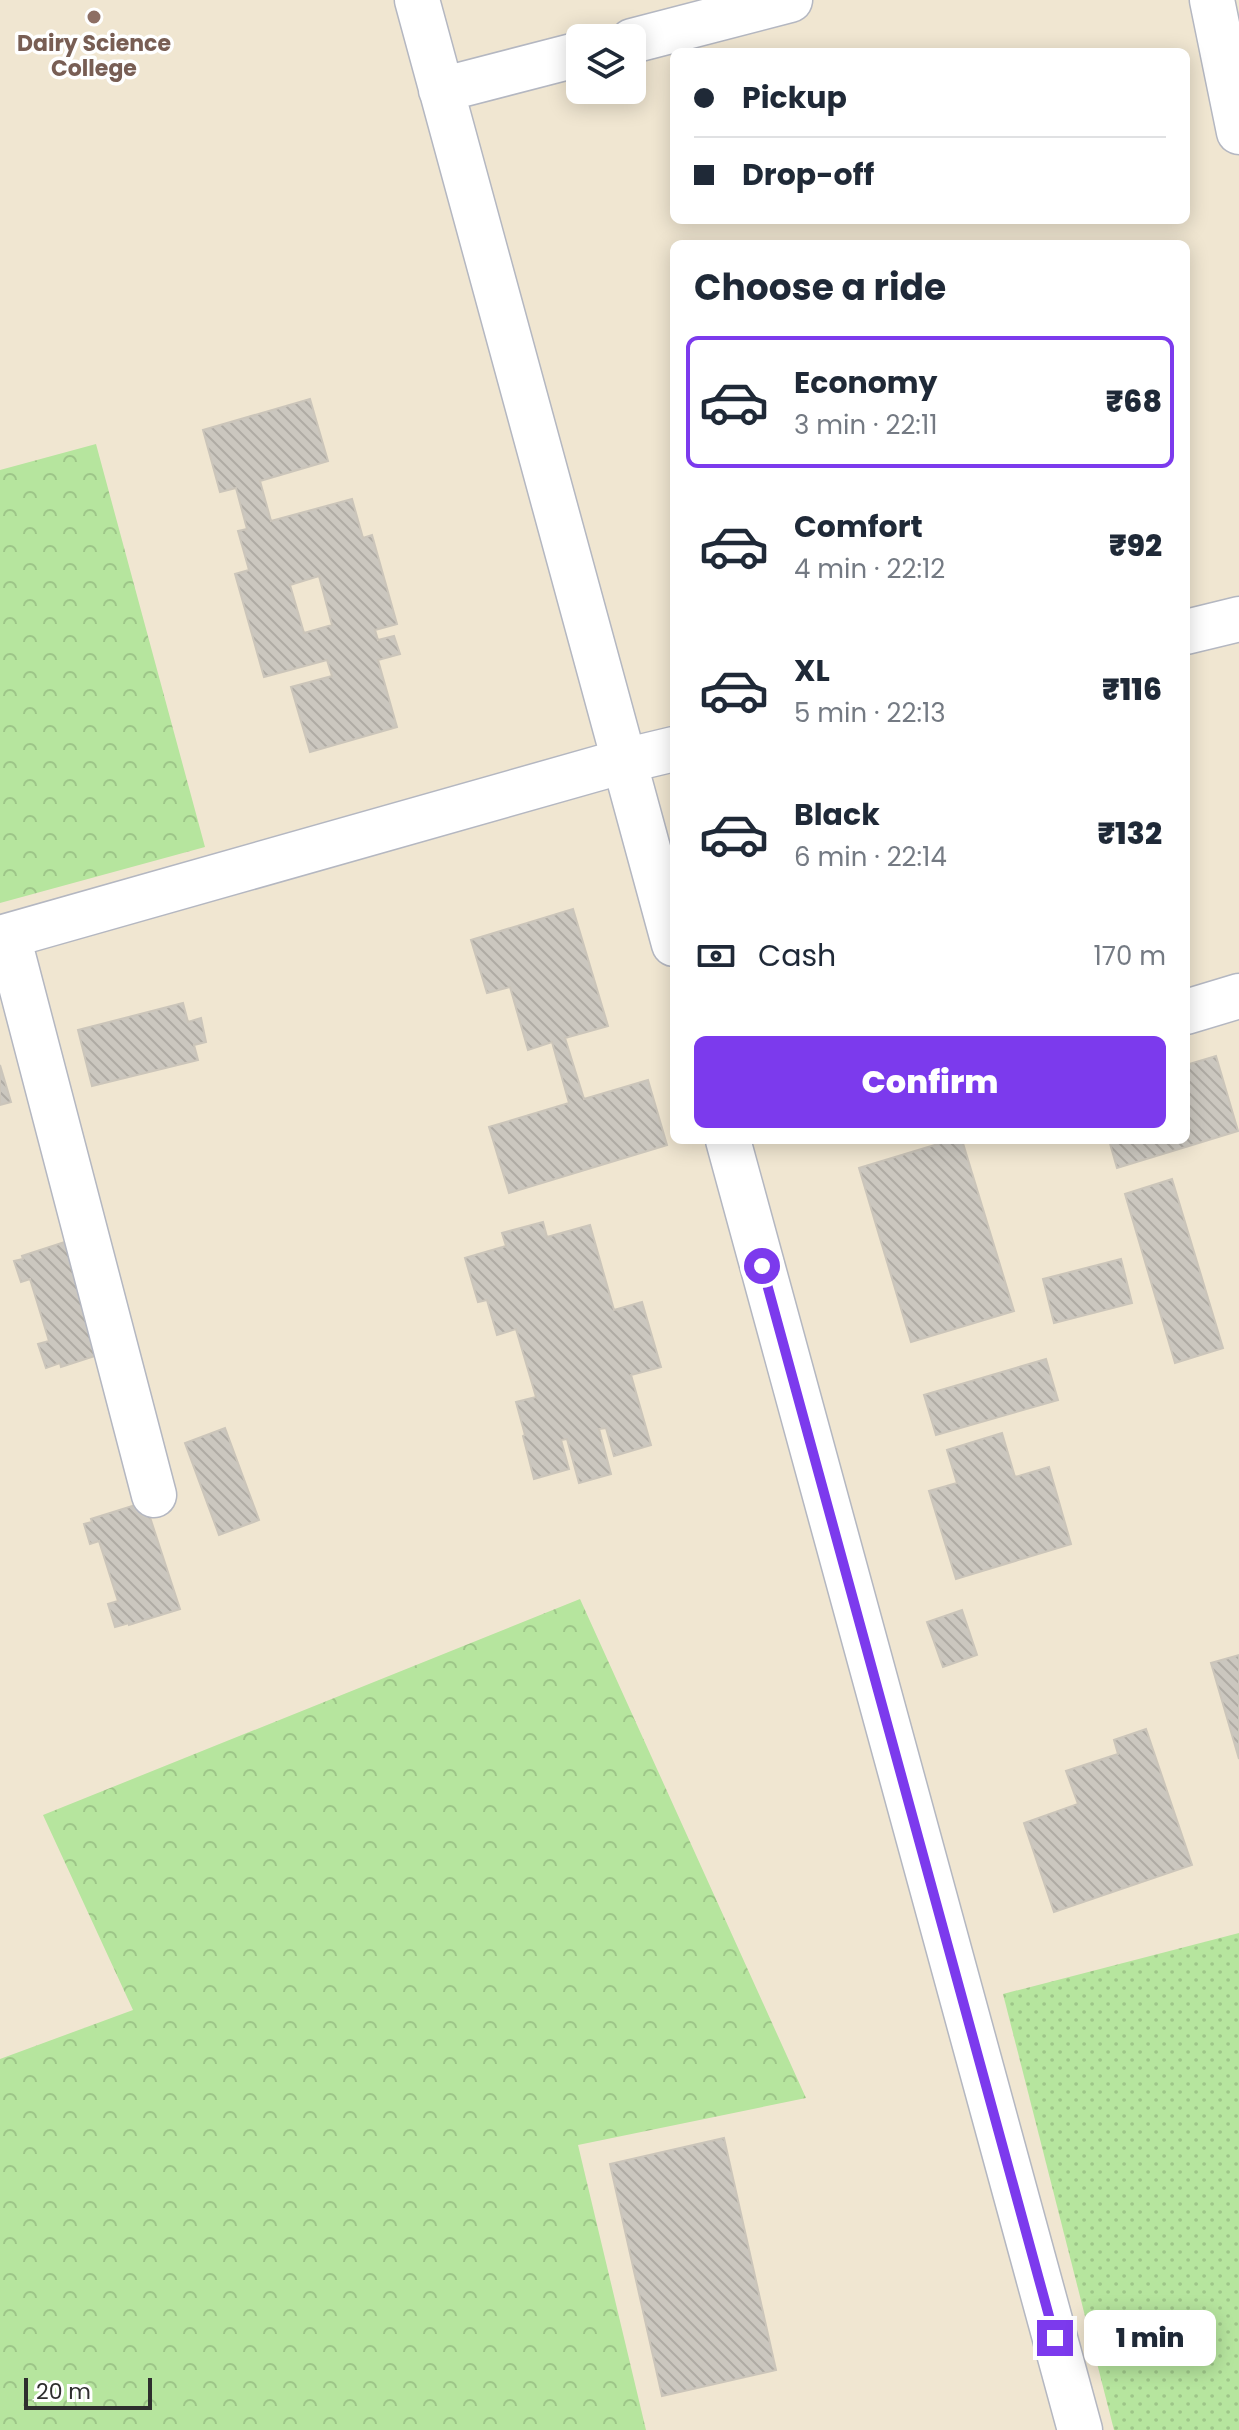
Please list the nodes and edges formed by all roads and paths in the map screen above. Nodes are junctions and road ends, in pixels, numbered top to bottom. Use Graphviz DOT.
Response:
graph roads {
  1 [pos="417,0"];
  2 [pos="790,0"];
  3 [pos="1212,0"];
  4 [pos="646,37"];
  5 [pos="566,58"];
  6 [pos="441,90"];
  7 [pos="1239,132"];
  8 [pos="1239,619"];
  9 [pos="1190,631"];
  10 [pos="670,750"];
  11 [pos="624,761"];
  12 [pos="670,929"];
  13 [pos="4,937"];
  14 [pos="1239,996"];
  15 [pos="1190,1011"];
  16 [pos="733,1144"];
  17 [pos="154,1495"];
  18 [pos="1080,2430"];
  1 -- 6 [label="lane"];
  2 -- 4 [label="lane"];
  3 -- 7 [label="lane"];
  5 -- 6 [label="lane"];
  6 -- 11 [label="lane"];
  8 -- 9 [label="lane"];
  10 -- 11 [label="lane"];
  11 -- 12 [label="lane"];
  11 -- 13 [label="lane"];
  13 -- 17 [label="lane"];
  14 -- 15 [label="lane"];
  16 -- 18 [label="lane"];
}
